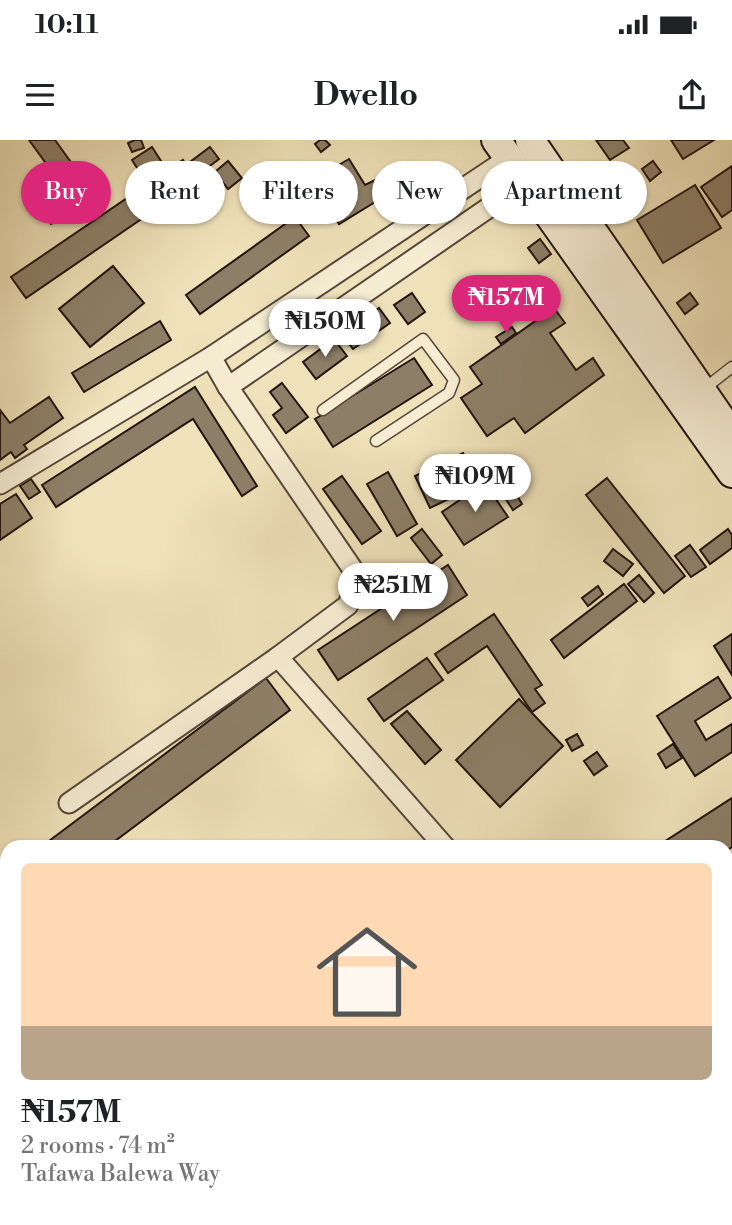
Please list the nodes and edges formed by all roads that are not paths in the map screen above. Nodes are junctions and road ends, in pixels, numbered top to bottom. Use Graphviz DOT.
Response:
graph roads {
  1 [pos="530,140"];
  2 [pos="503,149"];
  3 [pos="481,213"];
  4 [pos="559,224"];
  5 [pos="211,357"];
  6 [pos="732,367"];
  7 [pos="228,387"];
  8 [pos="692,396"];
  9 [pos="323,410"];
  10 [pos="732,435"];
  11 [pos="376,441"];
  12 [pos="732,473"];
  13 [pos="0,484"];
  14 [pos="278,657"];
  15 [pos="69,803"];
  16 [pos="438,840"];
  1 -- 8 [label="main road"];
  2 -- 5 [label="street"];
  3 -- 7 [label="street"];
  4 -- 8 [label="main road"];
  5 -- 7 [label="street"];
  5 -- 13 [label="street"];
  6 -- 8 [label="lane"];
  7 -- 14 [label="street"];
  8 -- 10 [label="main road"];
  8 -- 12 [label="main road"];
  9 -- 11 [label="lane"];
  14 -- 15 [label="street"];
  14 -- 16 [label="street"];
}
